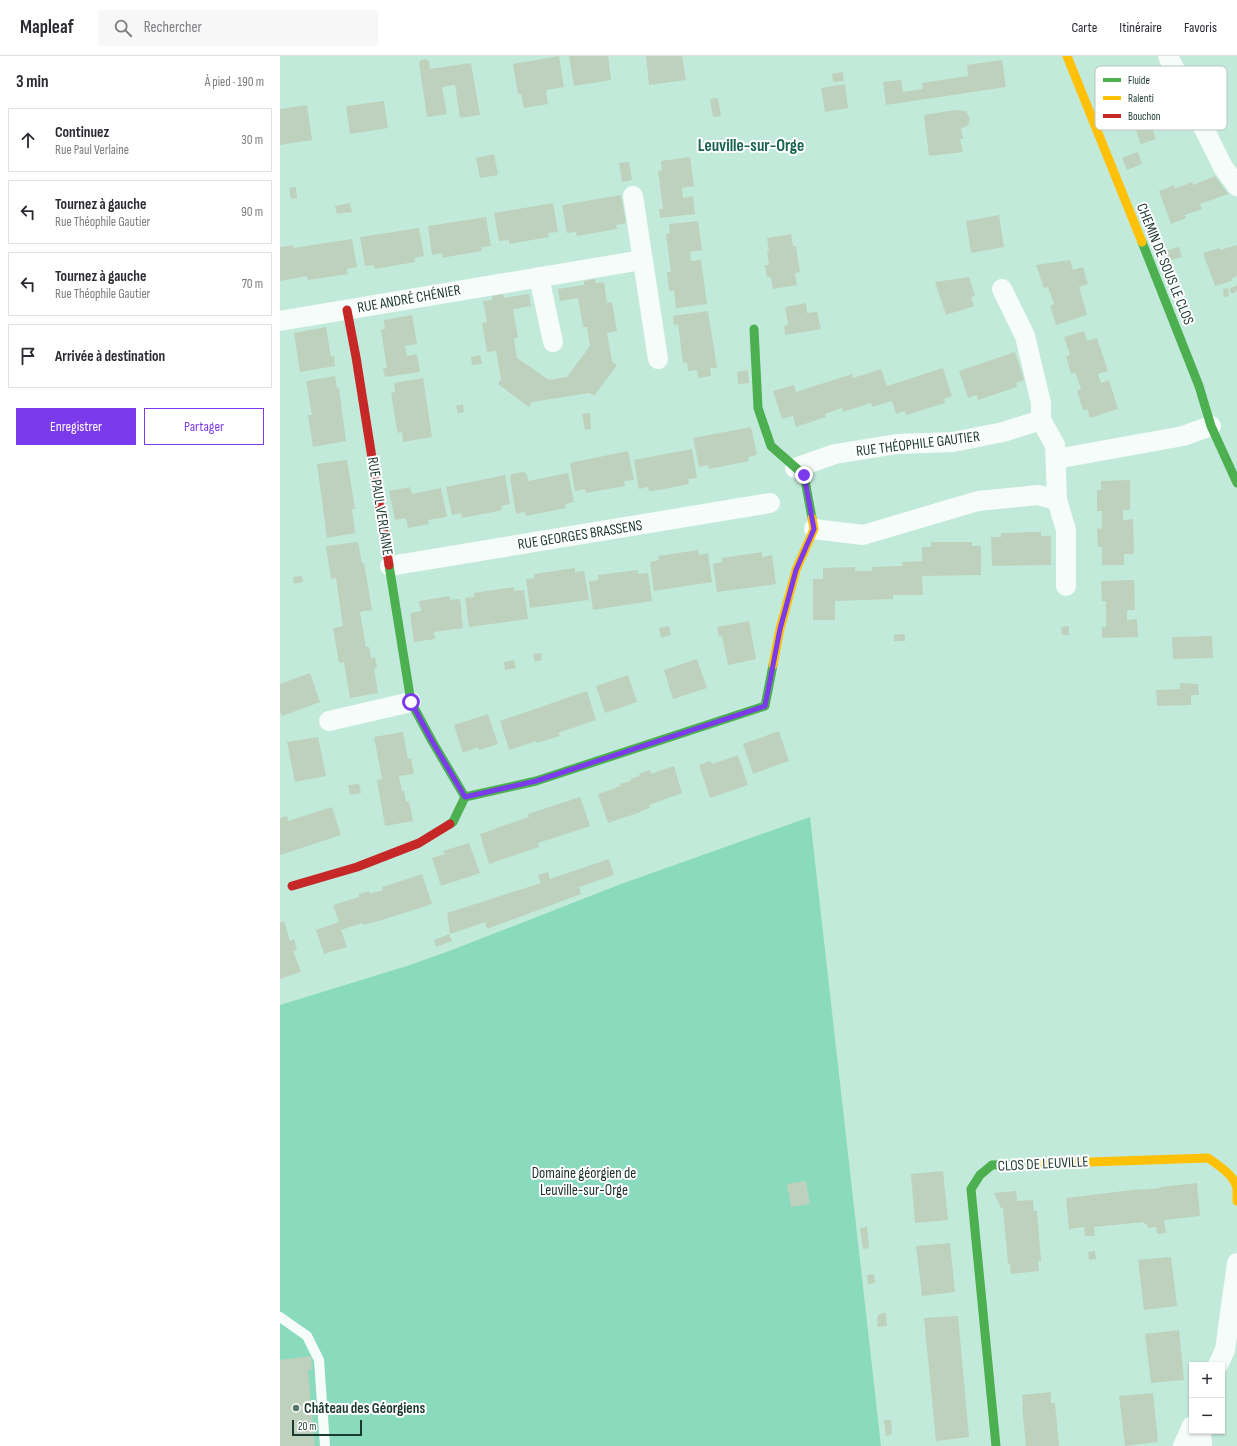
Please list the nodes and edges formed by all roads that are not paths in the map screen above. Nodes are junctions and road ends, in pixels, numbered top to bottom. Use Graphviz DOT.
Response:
graph roads {
  1 [pos="1067,56"];
  2 [pos="1168,56"];
  3 [pos="1173,66"];
  4 [pos="1095,126"];
  5 [pos="1097,130"];
  6 [pos="1205,130"];
  7 [pos="1237,186"];
  8 [pos="633,196"];
  9 [pos="642,260"];
  10 [pos="539,277"];
  11 [pos="1002,289"];
  12 [pos="347,310"];
  13 [pos="280,321"];
  14 [pos="754,329"];
  15 [pos="553,342"];
  16 [pos="658,359"];
  17 [pos="1041,420"];
  18 [pos="1211,426"];
  19 [pos="1056,459"];
  20 [pos="795,468"];
  21 [pos="1237,483"];
  22 [pos="1057,500"];
  23 [pos="770,504"];
  24 [pos="814,529"];
  25 [pos="390,566"];
  26 [pos="1066,586"];
  27 [pos="411,702"];
  28 [pos="329,721"];
  29 [pos="465,797"];
  30 [pos="292,886"];
  31 [pos="1237,1201"];
  32 [pos="1237,1263"];
  33 [pos="280,1317"];
  34 [pos="1219,1362"];
  35 [pos="1189,1433"];
  36 [pos="1201,1434"];
  37 [pos="325,1446"];
  38 [pos="996,1446"];
  39 [pos="1183,1446"];
  40 [pos="1202,1446"];
  1 -- 4 [label="street, CHEMIN DE SOUS LE CLOS"];
  2 -- 3 [label="street"];
  5 -- 18 [label="street, CHEMIN DE SOUS LE CLOS"];
  6 -- 7 [label="street"];
  8 -- 9 [label="street"];
  9 -- 10 [label="street, RUE ANDRÉ CHÉNIER"];
  9 -- 16 [label="street"];
  10 -- 12 [label="street, RUE ANDRÉ CHÉNIER"];
  10 -- 15 [label="street"];
  11 -- 17 [label="street"];
  12 -- 13 [label="street, RUE ANDRÉ CHÉNIER"];
  12 -- 25 [label="street, RUE PAUL VERLAINE"];
  14 -- 20 [label="street"];
  17 -- 19 [label="street"];
  17 -- 20 [label="street, RUE THÉOPHILE GAUTIER"];
  18 -- 19 [label="street"];
  18 -- 21 [label="street, CHEMIN DE SOUS LE CLOS"];
  19 -- 22 [label="street"];
  20 -- 24 [label="street"];
  22 -- 24 [label="street"];
  22 -- 26 [label="street"];
  23 -- 25 [label="street, RUE GEORGES BRASSENS"];
  24 -- 29 [label="street"];
  25 -- 27 [label="street, RUE PAUL VERLAINE"];
  27 -- 28 [label="street"];
  27 -- 29 [label="street, RUE PAUL VERLAINE"];
  29 -- 30 [label="street"];
  31 -- 38 [label="street, CLOS DE LEUVILLE"];
  32 -- 34 [label="street"];
  33 -- 37 [label="lane"];
  35 -- 39 [label="street"];
  36 -- 40 [label="street"];
}
